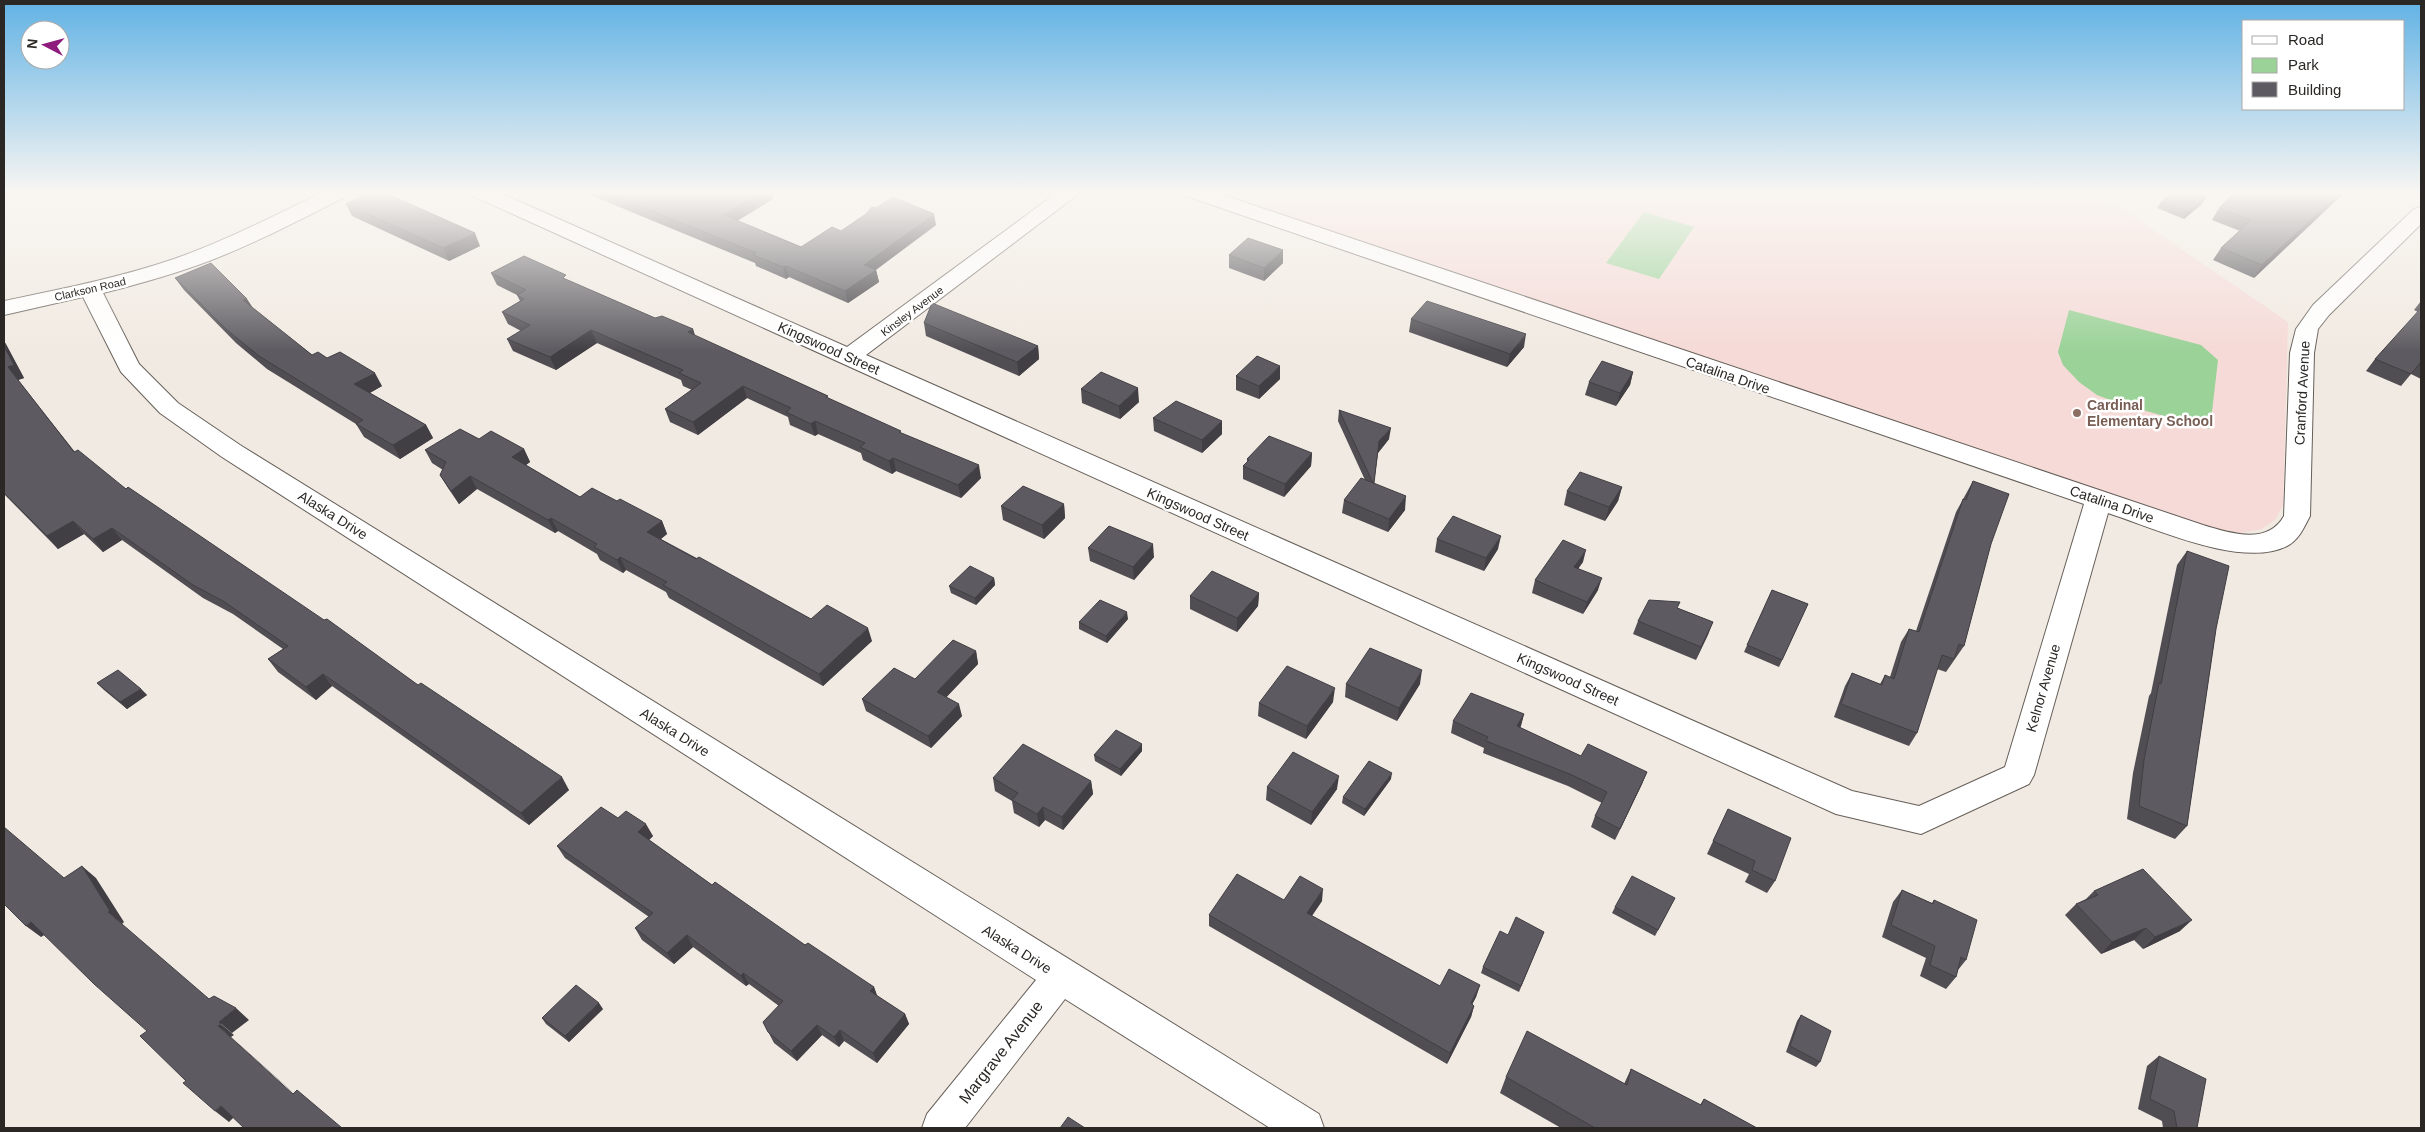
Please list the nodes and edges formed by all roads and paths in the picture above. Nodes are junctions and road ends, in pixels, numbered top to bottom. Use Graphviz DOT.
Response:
graph roads {
  1 [pos="229,245"];
  2 [pos="598,245"];
  3 [pos="1000,245"];
  4 [pos="1349,245"];
  5 [pos="2388,245"];
  6 [pos="90,289"];
  7 [pos="4,308"];
  8 [pos="849,357"];
  9 [pos="2099,499"];
  10 [pos="2266,545"];
  11 [pos="1921,820"];
  12 [pos="1061,976"];
  13 [pos="941,1128"];
  14 [pos="1306,1128"];
  1 -- 6 [label="street, Clarkson Road"];
  2 -- 8 [label="street, Kingswood Street"];
  3 -- 8 [label="street, Kinsley Avenue"];
  4 -- 9 [label="street, Catalina Drive"];
  5 -- 10 [label="street, Cranford Avenue"];
  6 -- 7 [label="street, Clarkson Road"];
  6 -- 12 [label="street, Alaska Drive"];
  8 -- 11 [label="street, Kingswood Street"];
  9 -- 10 [label="street, Catalina Drive"];
  9 -- 11 [label="street, Kelnor Avenue"];
  12 -- 13 [label="street, Margrave Avenue"];
  12 -- 14 [label="street, Alaska Drive"];
}
